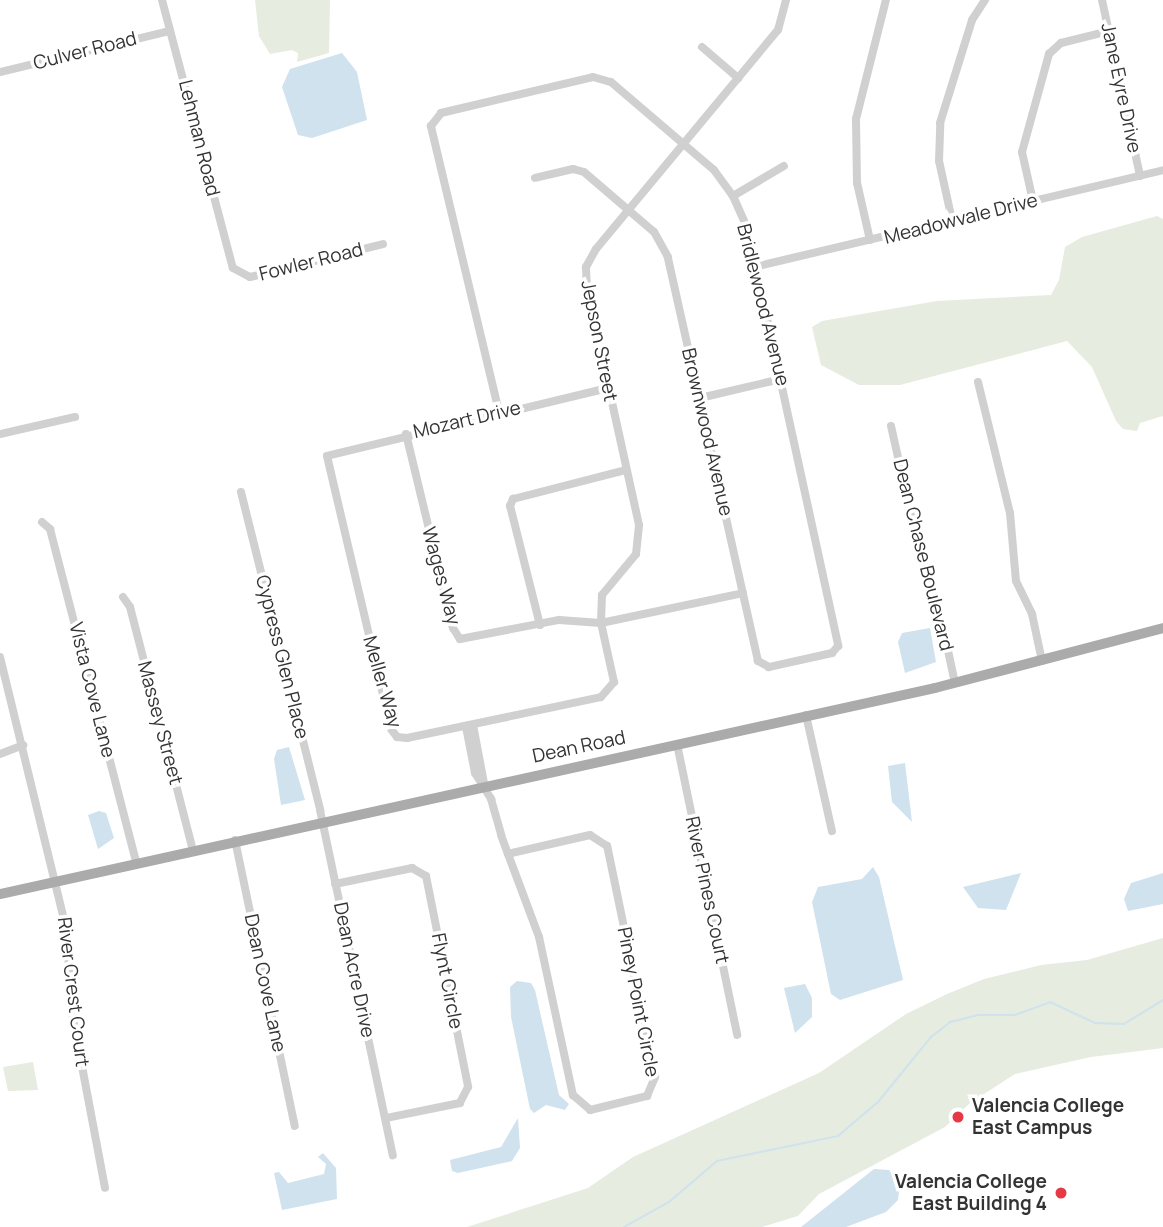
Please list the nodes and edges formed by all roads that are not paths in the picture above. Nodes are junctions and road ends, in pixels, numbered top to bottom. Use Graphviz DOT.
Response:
graph roads {
  1 [pos="162,0"];
  2 [pos="786,0"];
  3 [pos="886,0"];
  4 [pos="985,0"];
  5 [pos="1102,0"];
  6 [pos="170,31"];
  7 [pos="1109,32"];
  8 [pos="702,47"];
  9 [pos="0,72"];
  10 [pos="738,78"];
  11 [pos="684,142"];
  12 [pos="784,166"];
  13 [pos="1163,170"];
  14 [pos="1140,176"];
  15 [pos="535,178"];
  16 [pos="733,196"];
  17 [pos="1033,201"];
  18 [pos="630,208"];
  19 [pos="952,220"];
  20 [pos="870,240"];
  21 [pos="383,244"];
  22 [pos="758,266"];
  23 [pos="239,274"];
  24 [pos="781,379"];
  25 [pos="978,382"];
  26 [pos="608,388"];
  27 [pos="700,398"];
  28 [pos="499,412"];
  29 [pos="75,417"];
  30 [pos="891,426"];
  31 [pos="0,434"];
  32 [pos="405,434"];
  33 [pos="327,456"];
  34 [pos="626,470"];
  35 [pos="241,492"];
  36 [pos="42,522"];
  37 [pos="743,593"];
  38 [pos="123,597"];
  39 [pos="601,623"];
  40 [pos="540,625"];
  41 [pos="1163,628"];
  42 [pos="0,657"];
  43 [pos="1042,661"];
  44 [pos="762,666"];
  45 [pos="956,683"];
  46 [pos="609,691"];
  47 [pos="806,715"];
  48 [pos="469,726"];
  49 [pos="677,744"];
  50 [pos="23,745"];
  51 [pos="0,754"];
  52 [pos="485,786"];
  53 [pos="322,822"];
  54 [pos="832,831"];
  55 [pos="235,840"];
  56 [pos="193,850"];
  57 [pos="508,854"];
  58 [pos="136,862"];
  59 [pos="56,880"];
  60 [pos="335,884"];
  61 [pos="0,894"];
  62 [pos="737,1035"];
  63 [pos="386,1118"];
  64 [pos="295,1126"];
  65 [pos="393,1154"];
  66 [pos="105,1188"];
  1 -- 6 [label="street, Lehman Road"];
  2 -- 10 [label="street, Jepson Street"];
  3 -- 20 [label="street"];
  4 -- 19 [label="street"];
  5 -- 7 [label="street, Jane Eyre Drive"];
  6 -- 9 [label="street, Culver Road"];
  6 -- 23 [label="street, Lehman Road"];
  7 -- 14 [label="street, Jane Eyre Drive"];
  7 -- 17 [label="street"];
  8 -- 10 [label="street"];
  10 -- 11 [label="street, Jepson Street"];
  11 -- 16 [label="street, Bridlewood Avenue"];
  11 -- 18 [label="street, Jepson Street"];
  11 -- 28 [label="street, Bridlewood Avenue"];
  12 -- 16 [label="street"];
  13 -- 14 [label="street, Meadowvale Drive"];
  14 -- 17 [label="street, Meadowvale Drive"];
  15 -- 18 [label="street, Brownwood Avenue"];
  16 -- 22 [label="street, Bridlewood Avenue"];
  17 -- 19 [label="street, Meadowvale Drive"];
  18 -- 26 [label="street, Jepson Street"];
  18 -- 27 [label="street, Brownwood Avenue"];
  19 -- 20 [label="street, Meadowvale Drive"];
  20 -- 22 [label="street, Meadowvale Drive"];
  21 -- 23 [label="street, Fowler Road"];
  22 -- 24 [label="street, Bridlewood Avenue"];
  24 -- 27 [label="street"];
  24 -- 44 [label="street, Bridlewood Avenue"];
  25 -- 43 [label="street"];
  26 -- 28 [label="street, Mozart Drive"];
  26 -- 34 [label="street, Jepson Street"];
  27 -- 37 [label="street, Brownwood Avenue"];
  28 -- 32 [label="street, Mozart Drive"];
  29 -- 31 [label="street"];
  30 -- 45 [label="street, Dean Chase Boulevard"];
  32 -- 33 [label="street, Mozart Drive"];
  32 -- 40 [label="street, Wages Way"];
  33 -- 48 [label="street, Meller Way"];
  34 -- 39 [label="street, Jepson Street"];
  34 -- 40 [label="street"];
  35 -- 53 [label="street, Cypress Glen Place"];
  36 -- 58 [label="street, Vista Cove Lane"];
  37 -- 39 [label="street, Wages Way"];
  37 -- 44 [label="street, Brownwood Avenue"];
  38 -- 56 [label="street, Massey Street"];
  39 -- 40 [label="street, Wages Way"];
  39 -- 46 [label="street, Jepson Street"];
  41 -- 43 [label="main road, Dean Road"];
  42 -- 50 [label="street, River Crest Court"];
  43 -- 45 [label="main road, Dean Road"];
  45 -- 47 [label="main road, Dean Road"];
  46 -- 48 [label="street, Meller Way"];
  47 -- 49 [label="main road, Dean Road"];
  47 -- 54 [label="street"];
  48 -- 52 [label="street, Piney Point Circle"];
  49 -- 52 [label="main road, Dean Road"];
  49 -- 62 [label="street, River Pines Court"];
  50 -- 51 [label="street"];
  50 -- 59 [label="street, River Crest Court"];
  52 -- 53 [label="main road, Dean Road"];
  52 -- 57 [label="street, Piney Point Circle"];
  53 -- 55 [label="main road, Dean Road"];
  53 -- 60 [label="street, Dean Acre Drive"];
  55 -- 56 [label="main road, Dean Road"];
  55 -- 64 [label="street, Dean Cove Lane"];
  56 -- 58 [label="main road, Dean Road"];
  57 -- 57 [label="street, Piney Point Circle"];
  58 -- 59 [label="main road, Dean Road"];
  59 -- 61 [label="main road, Dean Road"];
  59 -- 66 [label="street, River Crest Court"];
  60 -- 63 [label="street, Dean Acre Drive"];
  60 -- 63 [label="street, Flynt Circle"];
  63 -- 65 [label="street, Dean Acre Drive"];
}
